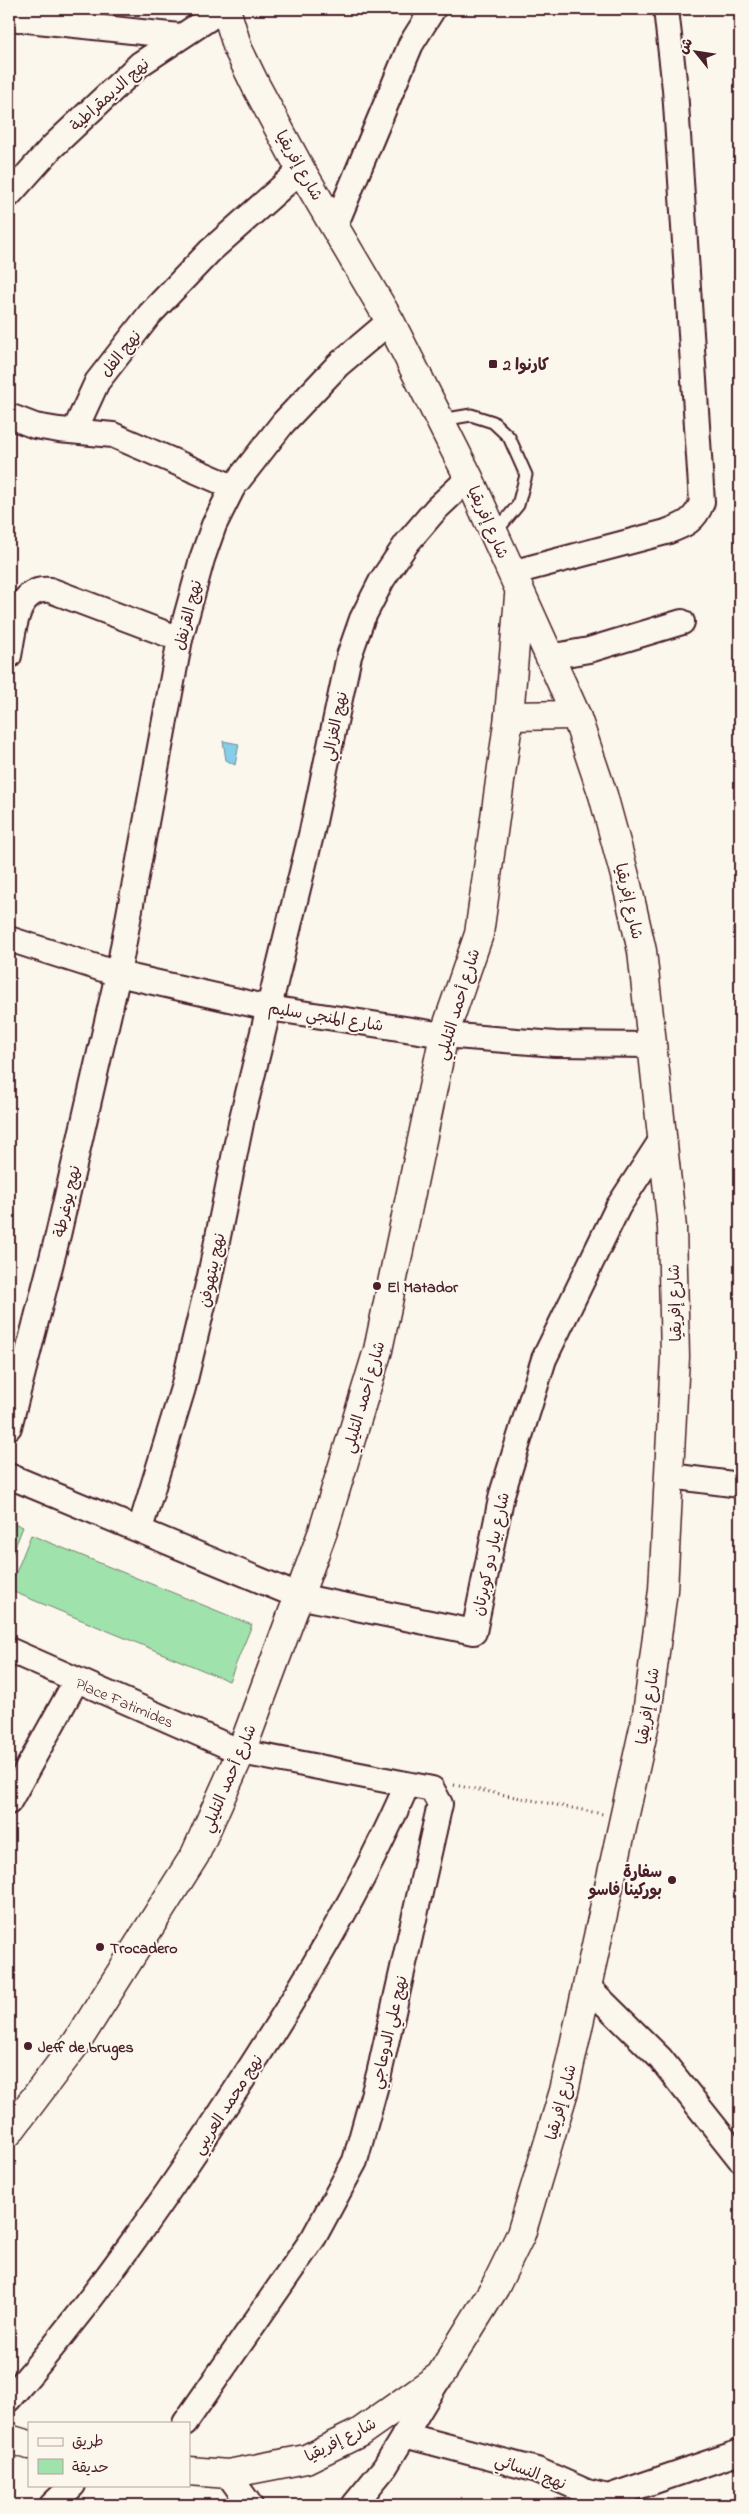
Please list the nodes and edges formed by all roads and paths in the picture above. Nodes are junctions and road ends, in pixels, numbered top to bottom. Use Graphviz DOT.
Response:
graph roads {
  1 [pos="224,9"];
  2 [pos="433,9"];
  3 [pos="666,9"];
  4 [pos="9,18"];
  5 [pos="179,36"];
  6 [pos="300,170"];
  7 [pos="9,195"];
  8 [pos="336,226"];
  9 [pos="390,321"];
  10 [pos="9,416"];
  11 [pos="440,420"];
  12 [pos="75,430"];
  13 [pos="470,478"];
  14 [pos="233,487"];
  15 [pos="494,534"];
  16 [pos="516,582"];
  17 [pos="682,622"];
  18 [pos="180,639"];
  19 [pos="9,656"];
  20 [pos="549,657"];
  21 [pos="576,715"];
  22 [pos="509,716"];
  23 [pos="9,939"];
  24 [pos="118,974"];
  25 [pos="269,1008"];
  26 [pos="444,1036"];
  27 [pos="651,1045"];
  28 [pos="662,1140"];
  29 [pos="9,1427"];
  30 [pos="9,1476"];
  31 [pos="670,1476"];
  32 [pos="740,1485"];
  33 [pos="140,1529"];
  34 [pos="298,1596"];
  35 [pos="9,1650"];
  36 [pos="76,1681"];
  37 [pos="241,1752"];
  38 [pos="407,1785"];
  39 [pos="432,1789"];
  40 [pos="9,1802"];
  41 [pos="626,1818"];
  42 [pos="588,1987"];
  43 [pos="9,2132"];
  44 [pos="740,2159"];
  45 [pos="440,2376"];
  46 [pos="9,2399"];
  47 [pos="186,2422"];
  48 [pos="404,2435"];
  49 [pos="9,2440"];
  50 [pos="28,2445"];
  51 [pos="740,2452"];
  52 [pos="190,2471"];
  53 [pos="228,2474"];
  54 [pos="72,2486"];
  55 [pos="52,2505"];
  56 [pos="250,2505"];
  57 [pos="354,2505"];
  1 -- 5 [label="street, نهج الديمقراطية"];
  1 -- 6 [label="street, شارع إفريقيا"];
  2 -- 8 [label="street"];
  3 -- 16 [label="street"];
  4 -- 5 [label="street"];
  5 -- 7 [label="street, نهج الديمقراطية"];
  6 -- 8 [label="street, شارع إفريقيا"];
  6 -- 12 [label="street, نهج الفل"];
  8 -- 9 [label="street, شارع إفريقيا"];
  9 -- 11 [label="street, شارع إفريقيا"];
  9 -- 14 [label="street, نهج القرنفل"];
  10 -- 12 [label="street"];
  11 -- 13 [label="street, شارع إفريقيا"];
  11 -- 15 [label="lane"];
  12 -- 14 [label="street"];
  13 -- 15 [label="street, شارع إفريقيا"];
  13 -- 25 [label="street, نهج الغزالي"];
  14 -- 18 [label="street, نهج القرنفل"];
  15 -- 16 [label="street, شارع إفريقيا"];
  16 -- 20 [label="street, شارع إفريقيا"];
  16 -- 22 [label="street, شارع أحمد التليلي"];
  17 -- 20 [label="street"];
  18 -- 19 [label="street"];
  18 -- 24 [label="street, نهج القرنفل"];
  20 -- 21 [label="street, شارع إفريقيا"];
  21 -- 22 [label="street"];
  21 -- 27 [label="street, شارع إفريقيا"];
  22 -- 26 [label="street, شارع أحمد التليلي"];
  23 -- 24 [label="street, شارع المنجي سليم"];
  24 -- 25 [label="street, شارع المنجي سليم"];
  24 -- 29 [label="street, نهج يوغرطة"];
  25 -- 26 [label="street, شارع المنجي سليم"];
  25 -- 33 [label="street, نهج بيتهوفن"];
  26 -- 27 [label="street, شارع المنجي سليم"];
  26 -- 34 [label="street, شارع أحمد التليلي"];
  27 -- 28 [label="street, شارع إفريقيا"];
  28 -- 31 [label="street, شارع إفريقيا"];
  28 -- 34 [label="street, شارع بيار دو كوبرتان"];
  30 -- 33 [label="street, شارع بيار دو كوبرتان"];
  31 -- 32 [label="street"];
  31 -- 41 [label="street, شارع إفريقيا"];
  33 -- 34 [label="street, شارع بيار دو كوبرتان"];
  34 -- 37 [label="street, شارع أحمد التليلي"];
  35 -- 36 [label="street, Place Fatimides"];
  36 -- 37 [label="street, Place Fatimides"];
  36 -- 40 [label="street"];
  37 -- 38 [label="street"];
  37 -- 43 [label="street, شارع أحمد التليلي"];
  38 -- 39 [label="street"];
  38 -- 46 [label="street, نهج محمد العريبي"];
  39 -- 41 [label="path"];
  39 -- 47 [label="street, نهج علي الدوعاجي"];
  41 -- 42 [label="street, شارع إفريقيا"];
  42 -- 44 [label="street"];
  42 -- 45 [label="street, شارع إفريقيا"];
  45 -- 48 [label="street"];
  45 -- 53 [label="street, شارع إفريقيا"];
  48 -- 51 [label="street, نهج النسائي"];
  48 -- 57 [label="street"];
  49 -- 50 [label="street"];
  52 -- 53 [label="street, شارع إفريقيا"];
  53 -- 56 [label="street"];
  54 -- 55 [label="street"];
}
